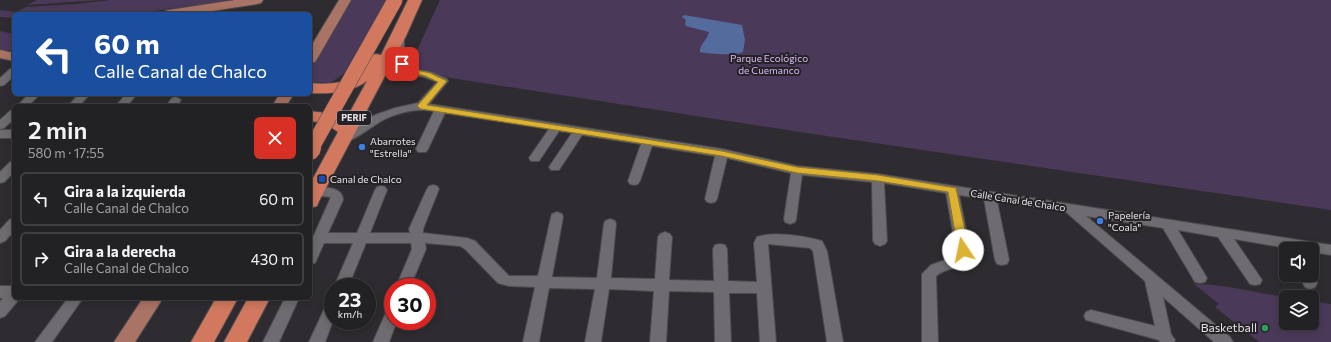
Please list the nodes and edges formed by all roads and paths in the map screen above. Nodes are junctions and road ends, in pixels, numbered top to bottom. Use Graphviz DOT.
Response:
graph roads {
  1 [pos="257,0"];
  2 [pos="345,0"];
  3 [pos="395,0"];
  4 [pos="407,0"];
  5 [pos="416,0"];
  6 [pos="182,12"];
  7 [pos="399,36"];
  8 [pos="312,56"];
  9 [pos="12,73"];
  10 [pos="0,83"];
  11 [pos="312,88"];
  12 [pos="33,96"];
  13 [pos="83,96"];
  14 [pos="130,96"];
  15 [pos="24,104"];
  16 [pos="75,104"];
  17 [pos="123,104"];
  18 [pos="424,104"];
  19 [pos="441,109"];
  20 [pos="12,115"];
  21 [pos="312,116"];
  22 [pos="0,126"];
  23 [pos="556,127"];
  24 [pos="579,131"];
  25 [pos="0,134"];
  26 [pos="12,134"];
  27 [pos="345,136"];
  28 [pos="647,142"];
  29 [pos="312,146"];
  30 [pos="422,149"];
  31 [pos="722,153"];
  32 [pos="535,158"];
  33 [pos="12,167"];
  34 [pos="555,167"];
  35 [pos="797,170"];
  36 [pos="878,178"];
  37 [pos="0,179"];
  38 [pos="634,181"];
  39 [pos="433,188"];
  40 [pos="381,190"];
  41 [pos="952,190"];
  42 [pos="989,195"];
  43 [pos="312,197"];
  44 [pos="711,199"];
  45 [pos="1069,208"];
  46 [pos="557,217"];
  47 [pos="790,219"];
  48 [pos="610,224"];
  49 [pos="1167,224"];
  50 [pos="12,225"];
  51 [pos="1222,233"];
  52 [pos="665,237"];
  53 [pos="0,238"];
  54 [pos="320,238"];
  55 [pos="361,238"];
  56 [pos="418,238"];
  57 [pos="880,241"];
  58 [pos="1279,244"];
  59 [pos="720,249"];
  60 [pos="1319,249"];
  61 [pos="1331,250"];
  62 [pos="312,255"];
  63 [pos="1002,260"];
  64 [pos="1151,277"];
  65 [pos="344,278"];
  66 [pos="407,278"];
  67 [pos="1200,278"];
  68 [pos="1255,280"];
  69 [pos="543,282"];
  70 [pos="603,284"];
  71 [pos="662,285"];
  72 [pos="722,287"];
  73 [pos="764,288"];
  74 [pos="0,292"];
  75 [pos="12,294"];
  76 [pos="12,297"];
  77 [pos="75,300"];
  78 [pos="152,300"];
  79 [pos="226,300"];
  80 [pos="258,300"];
  81 [pos="291,300"];
  82 [pos="0,312"];
  83 [pos="1091,316"];
  84 [pos="324,327"];
  85 [pos="386,330"];
  86 [pos="1166,338"];
  87 [pos="44,342"];
  88 [pos="124,342"];
  89 [pos="202,342"];
  90 [pos="235,342"];
  91 [pos="271,342"];
  92 [pos="318,342"];
  93 [pos="381,342"];
  94 [pos="531,342"];
  95 [pos="593,342"];
  96 [pos="658,342"];
  97 [pos="723,342"];
  98 [pos="768,342"];
  99 [pos="835,342"];
  100 [pos="930,342"];
  101 [pos="1225,342"];
  1 -- 6 [label="main road"];
  2 -- 8 [label="main road"];
  3 -- 29 [label="highway, PERIF, bridge"];
  4 -- 11 [label="highway"];
  5 -- 7 [label="highway, PERIF"];
  7 -- 18 [label="street"];
  7 -- 27 [label="highway, PERIF"];
  9 -- 10 [label="street"];
  12 -- 15 [label="street"];
  13 -- 16 [label="street"];
  14 -- 17 [label="street"];
  18 -- 19 [label="street, Calle Canal de Chalco"];
  18 -- 27 [label="street, Calle Canal de Chalco"];
  19 -- 23 [label="street, Calle Canal de Chalco"];
  19 -- 30 [label="street"];
  20 -- 22 [label="street"];
  21 -- 27 [label="highway"];
  23 -- 24 [label="street, Calle Canal de Chalco"];
  23 -- 32 [label="street"];
  24 -- 28 [label="street, Calle Canal de Chalco"];
  24 -- 34 [label="street"];
  25 -- 26 [label="street"];
  27 -- 43 [label="highway, PERIF"];
  28 -- 31 [label="street, Calle Canal de Chalco"];
  28 -- 38 [label="street"];
  31 -- 35 [label="street, Calle Canal de Chalco"];
  31 -- 44 [label="street"];
  33 -- 37 [label="street"];
  35 -- 36 [label="street, Calle Canal de Chalco"];
  35 -- 47 [label="street"];
  36 -- 41 [label="street, Calle Canal de Chalco"];
  36 -- 57 [label="street"];
  39 -- 56 [label="street"];
  40 -- 55 [label="street"];
  41 -- 42 [label="street, Calle Canal de Chalco"];
  41 -- 100 [label="street"];
  42 -- 45 [label="street, Calle Canal de Chalco"];
  42 -- 63 [label="street"];
  43 -- 54 [label="street"];
  45 -- 49 [label="street, Calle Canal de Chalco"];
  45 -- 64 [label="street"];
  46 -- 69 [label="street"];
  48 -- 70 [label="street"];
  49 -- 51 [label="street, Calle Canal de Chalco"];
  49 -- 67 [label="street"];
  50 -- 53 [label="street"];
  51 -- 58 [label="street, Calle Canal de Chalco"];
  51 -- 68 [label="street"];
  52 -- 71 [label="street"];
  54 -- 55 [label="street"];
  54 -- 62 [label="street"];
  55 -- 56 [label="street"];
  55 -- 65 [label="street"];
  56 -- 66 [label="street"];
  56 -- 69 [label="street"];
  59 -- 72 [label="street"];
  60 -- 61 [label="street, Calle Canal de Chalco"];
  64 -- 86 [label="street"];
  64 -- 101 [label="street"];
  69 -- 70 [label="street"];
  69 -- 94 [label="street"];
  70 -- 71 [label="street"];
  70 -- 95 [label="street"];
  71 -- 72 [label="street"];
  71 -- 96 [label="street"];
  72 -- 73 [label="street"];
  72 -- 97 [label="street"];
  73 -- 98 [label="street"];
  73 -- 99 [label="street"];
  74 -- 75 [label="street"];
  76 -- 82 [label="street"];
  77 -- 87 [label="street"];
  78 -- 88 [label="main road"];
  79 -- 89 [label="highway"];
  80 -- 90 [label="highway"];
  81 -- 91 [label="street"];
  83 -- 86 [label="street"];
  84 -- 92 [label="street"];
  85 -- 93 [label="street"];
}
